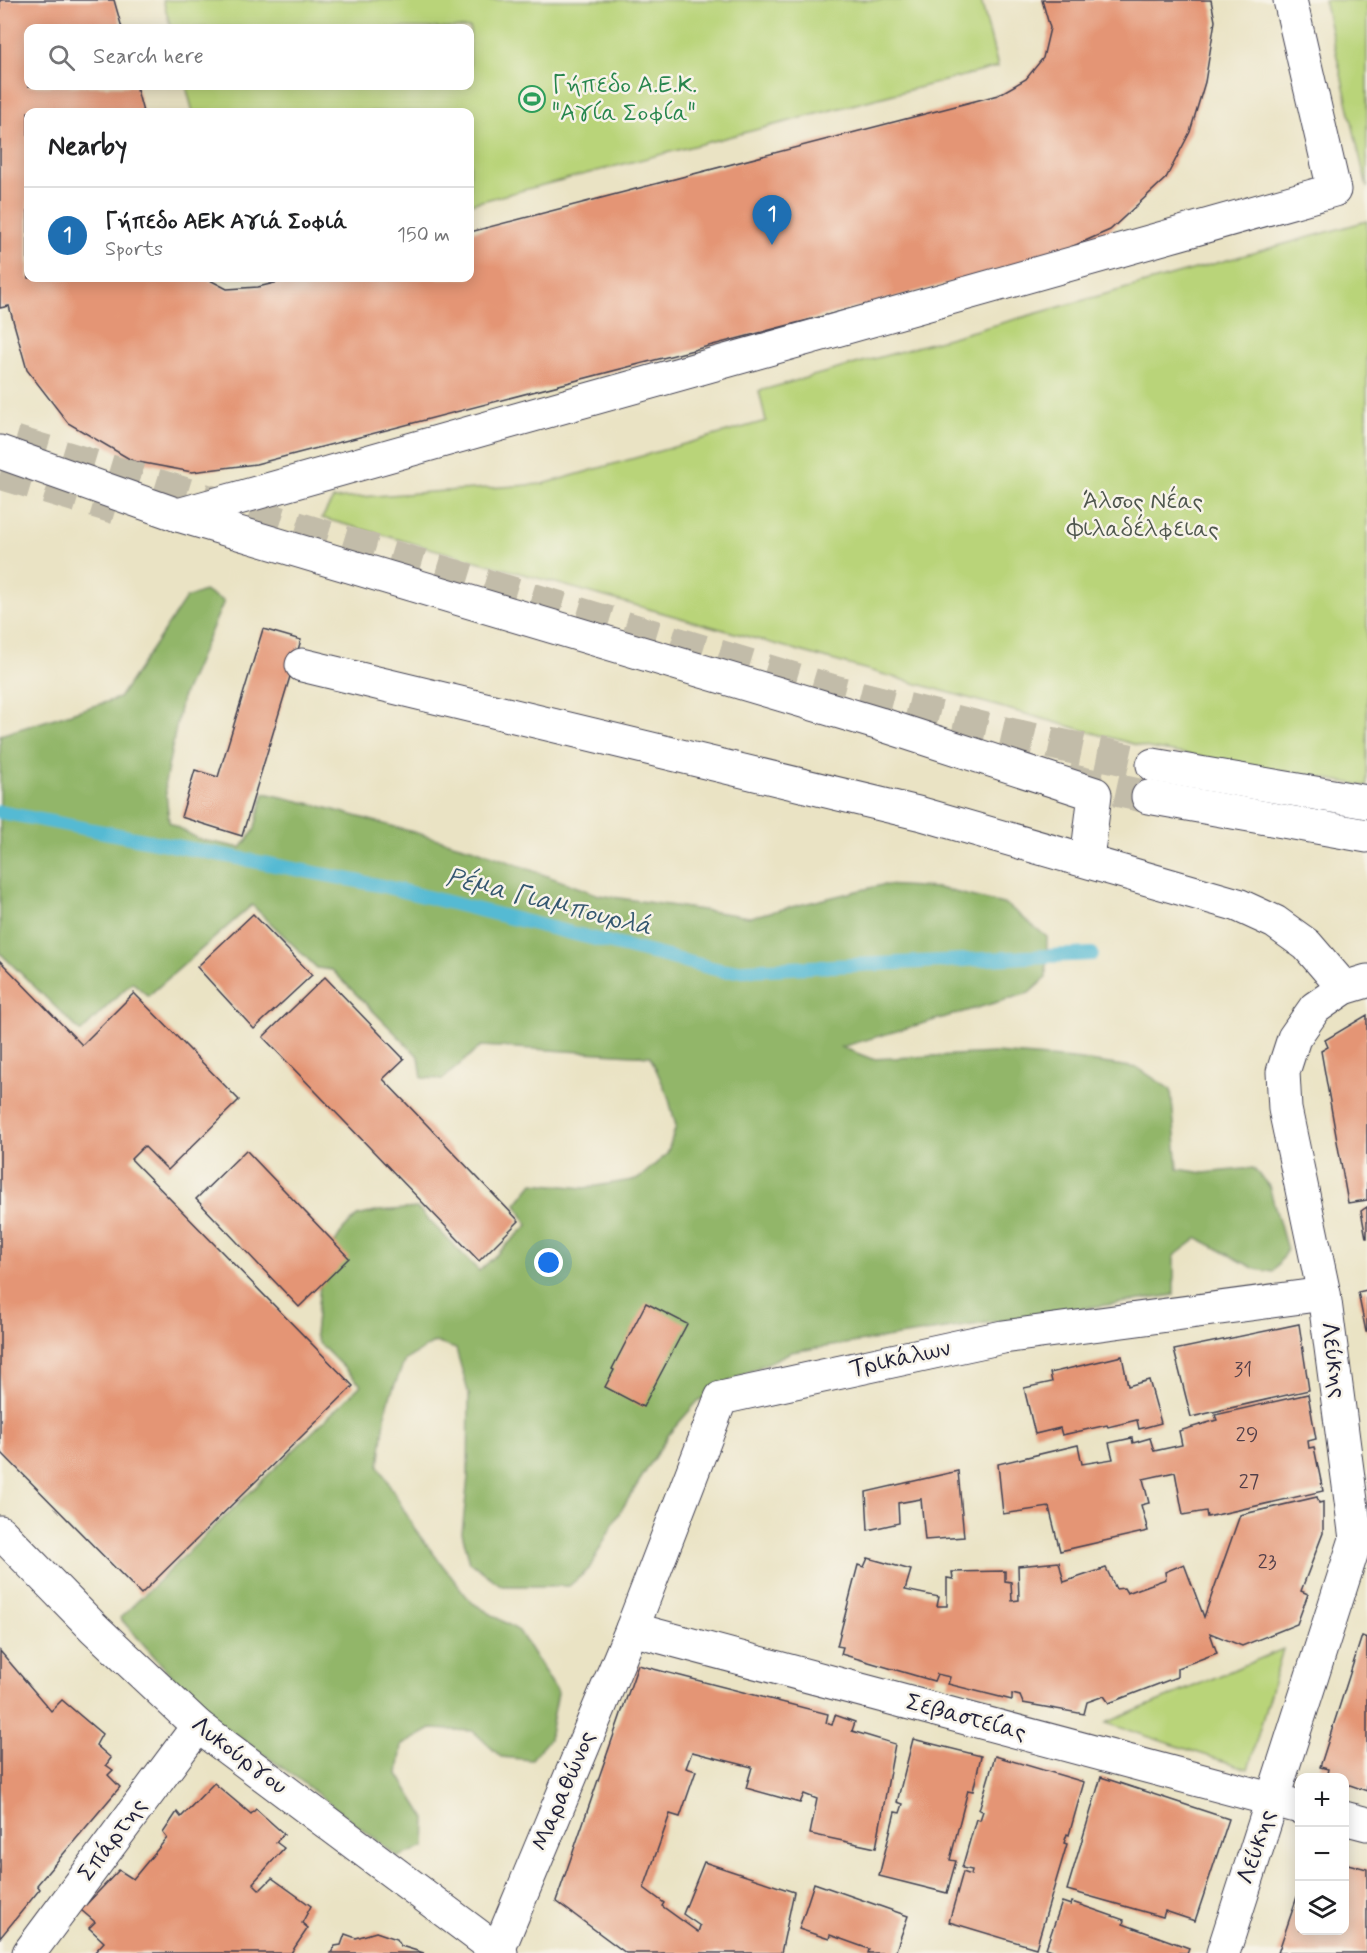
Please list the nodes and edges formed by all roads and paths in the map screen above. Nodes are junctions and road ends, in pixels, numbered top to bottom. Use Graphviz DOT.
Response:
graph roads {
  1 [pos="1290,0"];
  2 [pos="0,452"];
  3 [pos="178,515"];
  4 [pos="302,665"];
  5 [pos="1153,765"];
  6 [pos="1148,797"];
  7 [pos="1367,802"];
  8 [pos="1367,836"];
  9 [pos="1087,860"];
  10 [pos="1356,985"];
  11 [pos="1324,1294"];
  12 [pos="0,1532"];
  13 [pos="632,1629"];
  14 [pos="198,1726"];
  15 [pos="1286,1803"];
  16 [pos="1349,1819"];
  17 [pos="1367,1824"];
  18 [pos="498,1952"];
  19 [pos="29,1953"];
  20 [pos="1223,1953"];
  1 -- 3 [label="street"];
  2 -- 3 [label="street"];
  3 -- 9 [label="street"];
  4 -- 9 [label="street"];
  5 -- 7 [label="street"];
  6 -- 8 [label="street"];
  9 -- 10 [label="street"];
  10 -- 11 [label="street, Λεύκης"];
  11 -- 13 [label="street, Τρικάλων"];
  11 -- 15 [label="street, Λεύκης"];
  12 -- 14 [label="street, Λυκούργου"];
  13 -- 15 [label="street, Σεβαστείας"];
  13 -- 18 [label="street, Μαραθώνος"];
  14 -- 18 [label="street, Λυκούργου"];
  14 -- 19 [label="street, Σπάρτης"];
  15 -- 20 [label="street, Λεύκης"];
  16 -- 17 [label="street"];
}
